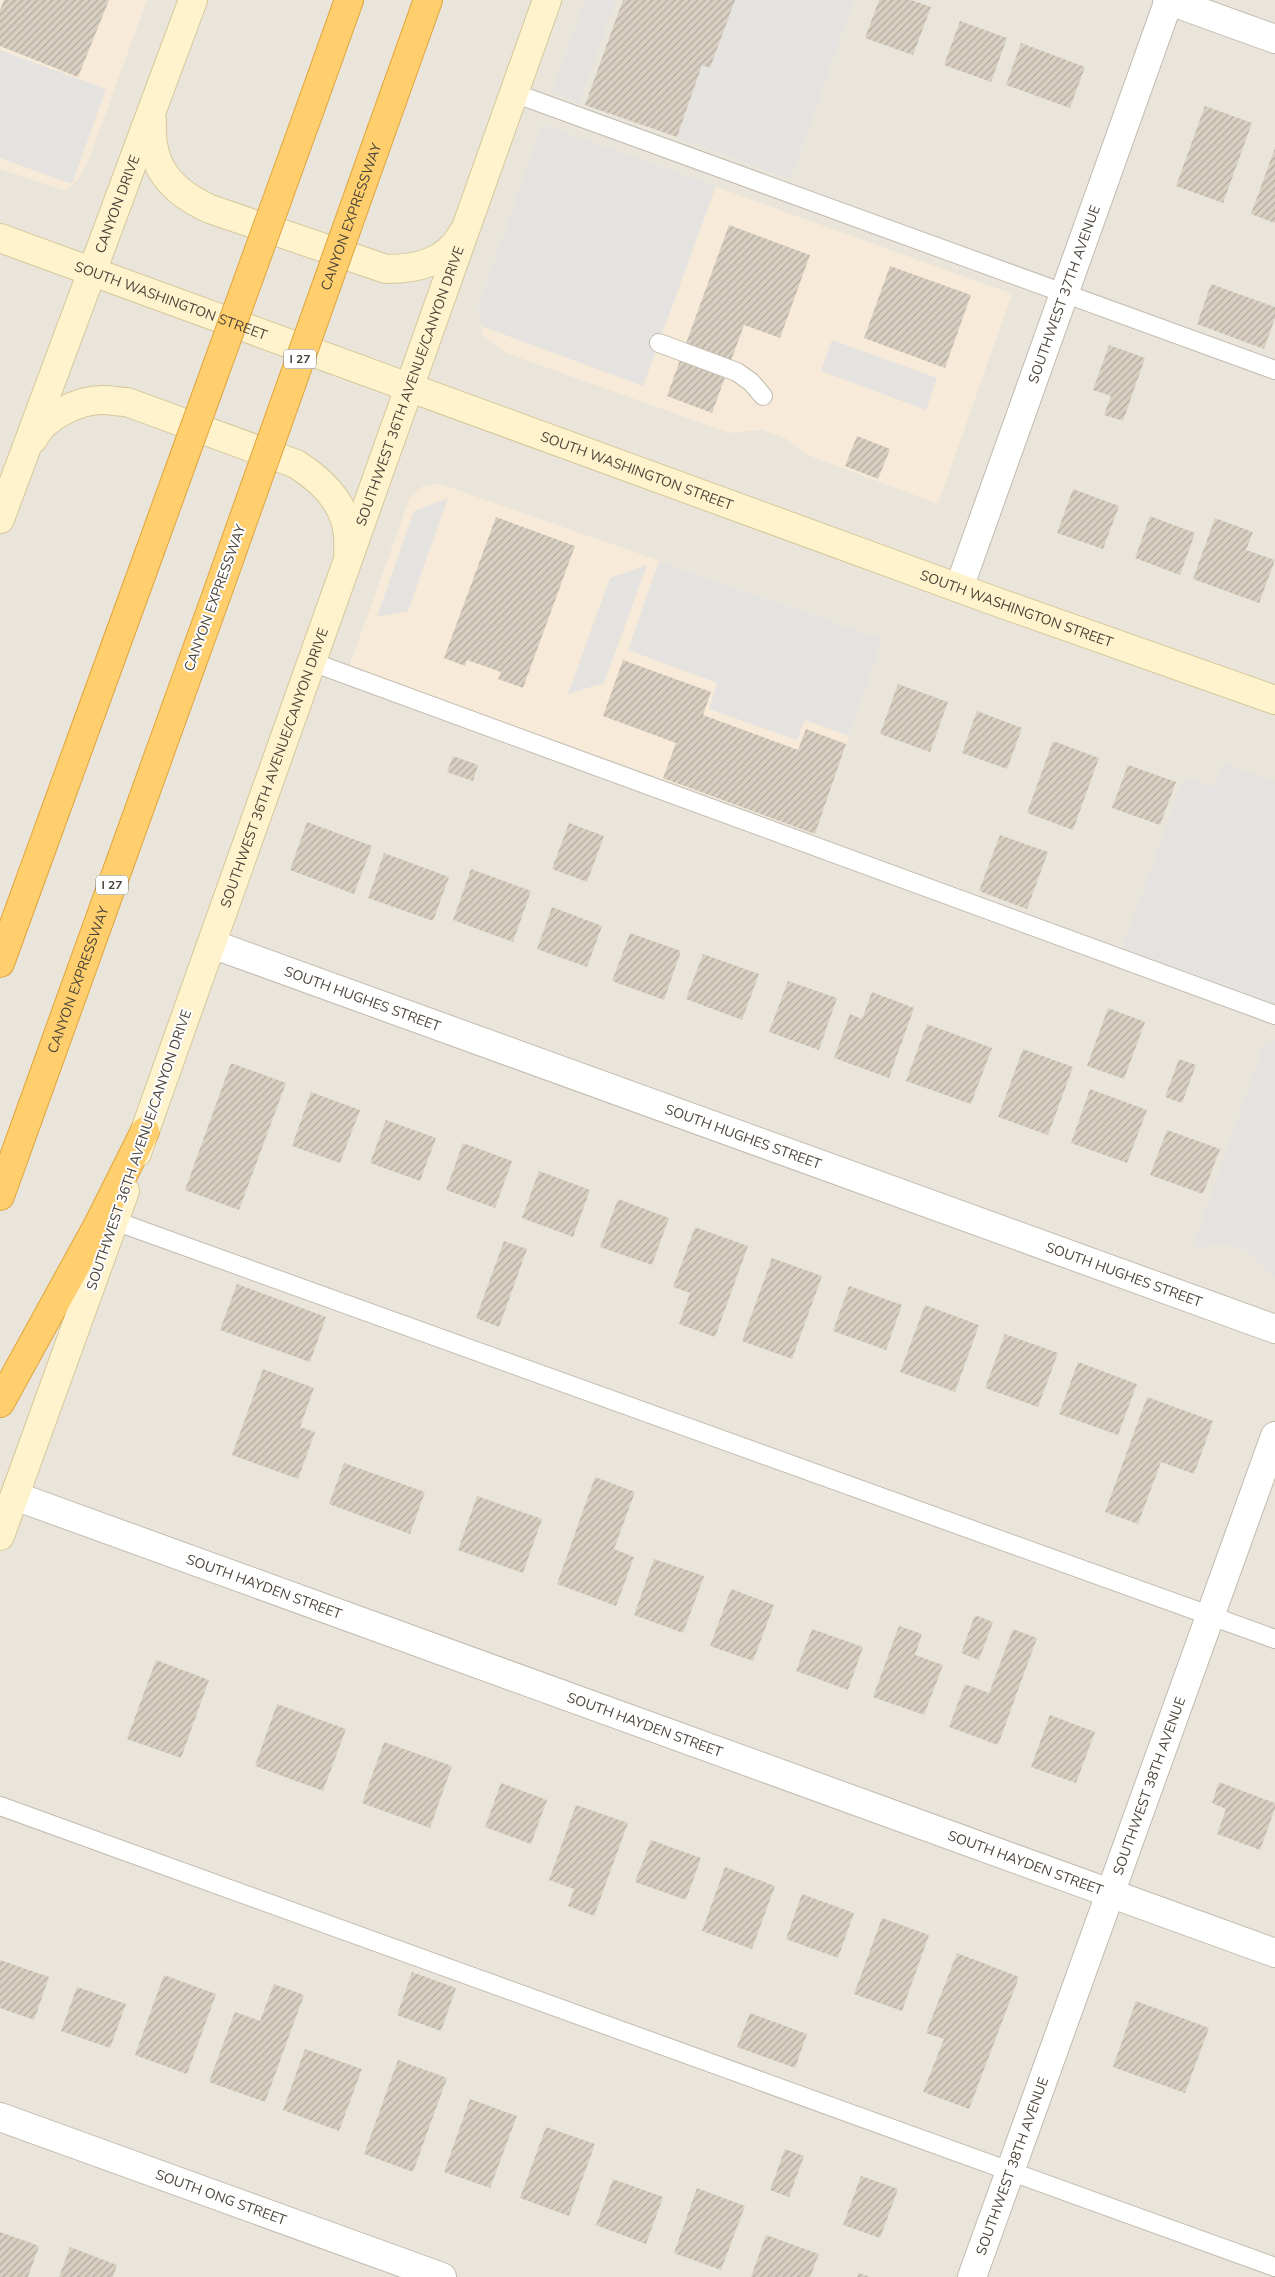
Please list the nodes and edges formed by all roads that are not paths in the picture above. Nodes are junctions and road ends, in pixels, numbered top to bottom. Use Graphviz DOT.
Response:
graph roads {
  1 [pos="193,0"];
  2 [pos="349,0"];
  3 [pos="428,0"];
  4 [pos="547,0"];
  5 [pos="1169,0"];
  6 [pos="1275,39"];
  7 [pos="514,93"];
  8 [pos="152,112"];
  9 [pos="471,218"];
  10 [pos="0,238"];
  11 [pos="94,271"];
  12 [pos="1064,294"];
  13 [pos="659,343"];
  14 [pos="1275,370"];
  15 [pos="411,387"];
  16 [pos="763,396"];
  17 [pos="23,455"];
  18 [pos="0,519"];
  19 [pos="346,566"];
  20 [pos="959,588"];
  21 [pos="312,662"];
  22 [pos="1275,700"];
  23 [pos="212,944"];
  24 [pos="0,963"];
  25 [pos="1275,1015"];
  26 [pos="145,1131"];
  27 [pos="0,1196"];
  28 [pos="115,1221"];
  29 [pos="1275,1329"];
  30 [pos="0,1403"];
  31 [pos="1275,1436"];
  32 [pos="15,1496"];
  33 [pos="0,1536"];
  34 [pos="1212,1616"];
  35 [pos="1275,1639"];
  36 [pos="0,1806"];
  37 [pos="1111,1893"];
  38 [pos="1275,1953"];
  39 [pos="0,2117"];
  40 [pos="1011,2171"];
  41 [pos="1275,2267"];
  42 [pos="442,2277"];
  43 [pos="972,2277"];
  1 -- 8 [label="main road, CANYON DRIVE"];
  2 -- 24 [label="highway, bridge"];
  3 -- 27 [label="highway, CANYON EXPRESSWAY / I 27, bridge"];
  4 -- 7 [label="main road, SOUTHWEST 36TH AVENUE/CANYON DRIVE"];
  5 -- 6 [label="street"];
  5 -- 12 [label="street, SOUTHWEST 37TH AVENUE"];
  7 -- 9 [label="main road, SOUTHWEST 36TH AVENUE/CANYON DRIVE"];
  7 -- 12 [label="lane"];
  8 -- 9 [label="main road"];
  8 -- 11 [label="main road, CANYON DRIVE"];
  9 -- 15 [label="main road, SOUTHWEST 36TH AVENUE/CANYON DRIVE"];
  10 -- 11 [label="main road, SOUTH WASHINGTON STREET"];
  11 -- 15 [label="main road, SOUTH WASHINGTON STREET"];
  11 -- 17 [label="main road, CANYON DRIVE"];
  12 -- 14 [label="lane"];
  12 -- 20 [label="street, SOUTHWEST 37TH AVENUE"];
  13 -- 16 [label="lane"];
  15 -- 19 [label="main road, SOUTHWEST 36TH AVENUE/CANYON DRIVE"];
  15 -- 20 [label="main road, SOUTH WASHINGTON STREET"];
  17 -- 18 [label="main road, CANYON DRIVE"];
  17 -- 19 [label="main road"];
  19 -- 21 [label="main road, SOUTHWEST 36TH AVENUE/CANYON DRIVE"];
  20 -- 22 [label="main road, SOUTH WASHINGTON STREET"];
  21 -- 23 [label="main road, SOUTHWEST 36TH AVENUE/CANYON DRIVE"];
  21 -- 25 [label="lane"];
  23 -- 26 [label="main road, SOUTHWEST 36TH AVENUE/CANYON DRIVE"];
  23 -- 29 [label="street, SOUTH HUGHES STREET"];
  26 -- 28 [label="main road, SOUTHWEST 36TH AVENUE/CANYON DRIVE"];
  26 -- 30 [label="highway"];
  28 -- 32 [label="main road, SOUTHWEST 36TH AVENUE/CANYON DRIVE"];
  28 -- 34 [label="lane"];
  31 -- 34 [label="street, SOUTHWEST 38TH AVENUE"];
  32 -- 33 [label="main road, SOUTHWEST 36TH AVENUE/CANYON DRIVE"];
  32 -- 37 [label="street, SOUTH HAYDEN STREET"];
  34 -- 35 [label="lane"];
  34 -- 37 [label="street, SOUTHWEST 38TH AVENUE"];
  36 -- 40 [label="lane"];
  37 -- 38 [label="street, SOUTH HAYDEN STREET"];
  37 -- 40 [label="street, SOUTHWEST 38TH AVENUE"];
  39 -- 42 [label="street, SOUTH ONG STREET"];
  40 -- 41 [label="lane"];
  40 -- 43 [label="street, SOUTHWEST 38TH AVENUE"];
}
